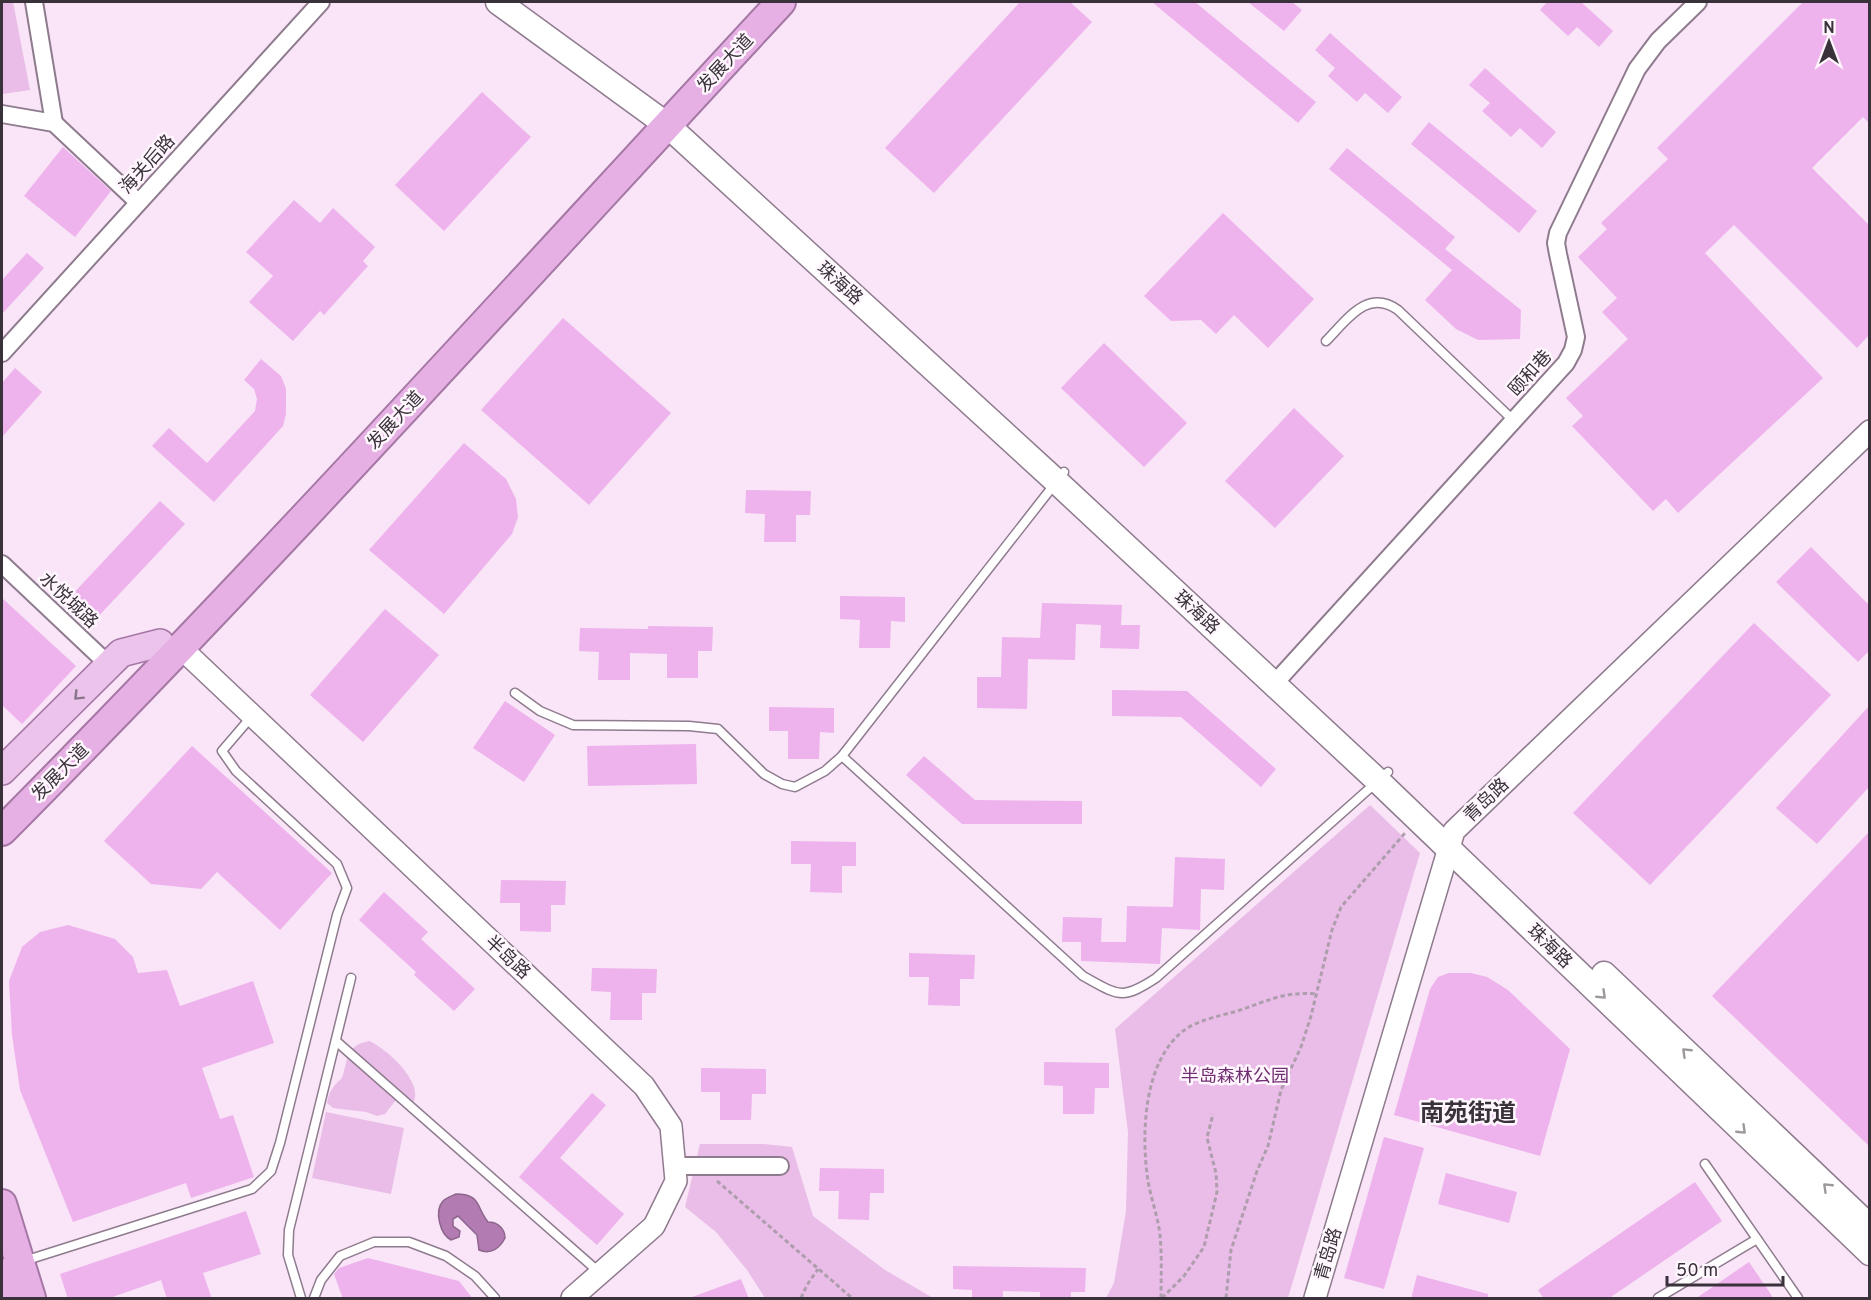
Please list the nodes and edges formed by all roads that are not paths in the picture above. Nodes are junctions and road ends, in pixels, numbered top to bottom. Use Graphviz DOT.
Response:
graph roads {
  1 [pos="34,2"];
  2 [pos="321,2"];
  3 [pos="498,2"];
  4 [pos="512,2"];
  5 [pos="757,2"];
  6 [pos="781,2"];
  7 [pos="1698,2"];
  8 [pos="2,114"];
  9 [pos="663,116"];
  10 [pos="54,123"];
  11 [pos="138,202"];
  12 [pos="1326,341"];
  13 [pos="2,353"];
  14 [pos="1514,420"];
  15 [pos="1869,431"];
  16 [pos="1061,477"];
  17 [pos="2,564"];
  18 [pos="170,645"];
  19 [pos="109,665"];
  20 [pos="1279,679"];
  21 [pos="515,693"];
  22 [pos="252,716"];
  23 [pos="842,756"];
  24 [pos="2,771"];
  25 [pos="1383,776"];
  26 [pos="14,806"];
  27 [pos="2,831"];
  28 [pos="1451,839"];
  29 [pos="2,846"];
  30 [pos="351,978"];
  31 [pos="336,1041"];
  32 [pos="1705,1164"];
  33 [pos="675,1166"];
  34 [pos="780,1166"];
  35 [pos="2,1203"];
  36 [pos="1869,1227"];
  37 [pos="1757,1239"];
  38 [pos="1869,1253"];
  39 [pos="11,1267"];
  40 [pos="600,1273"];
  41 [pos="9,1299"];
  42 [pos="31,1299"];
  43 [pos="302,1299"];
  44 [pos="314,1299"];
  45 [pos="495,1299"];
  46 [pos="572,1299"];
  47 [pos="1315,1299"];
  48 [pos="1658,1299"];
  49 [pos="1798,1299"];
  1 -- 10 [label="street"];
  2 -- 11 [label="street, 海关后路"];
  3 -- 9 [label="main road, 珠海路"];
  4 -- 9 [label="main road, 珠海路"];
  5 -- 9 [label="highway, 发展大道"];
  6 -- 9 [label="highway, 发展大道"];
  7 -- 14 [label="street, 颐和巷"];
  8 -- 10 [label="street"];
  9 -- 16 [label="main road, 珠海路"];
  9 -- 18 [label="highway, 发展大道"];
  10 -- 11 [label="street"];
  11 -- 13 [label="street, 海关后路"];
  12 -- 14 [label="lane"];
  14 -- 20 [label="street, 颐和巷"];
  15 -- 28 [label="street, 青岛路"];
  16 -- 20 [label="main road, 珠海路"];
  16 -- 23 [label="lane"];
  17 -- 19 [label="street, 水悦城路"];
  18 -- 19 [label="main road"];
  18 -- 22 [label="street, 半岛路"];
  18 -- 26 [label="highway, 发展大道"];
  19 -- 24 [label="main road, one-way"];
  20 -- 25 [label="main road, 珠海路"];
  21 -- 23 [label="lane"];
  22 -- 33 [label="street, 半岛路"];
  22 -- 39 [label="lane"];
  23 -- 25 [label="lane"];
  25 -- 28 [label="main road, 珠海路"];
  25 -- 28 [label="main road, 珠海路"];
  26 -- 27 [label="highway, 发展大道"];
  26 -- 29 [label="main road"];
  36 -- 28 [label="main road, 珠海路, one-way"];
  28 -- 38 [label="main road, 珠海路, one-way"];
  28 -- 47 [label="street, 青岛路"];
  30 -- 31 [label="lane"];
  31 -- 40 [label="lane"];
  31 -- 43 [label="lane"];
  32 -- 37 [label="lane"];
  33 -- 34 [label="street"];
  33 -- 40 [label="street, 半岛路"];
  35 -- 39 [label="highway"];
  37 -- 48 [label="lane"];
  37 -- 49 [label="lane"];
  39 -- 41 [label="highway"];
  39 -- 42 [label="highway"];
  40 -- 46 [label="street, 半岛路"];
  44 -- 45 [label="lane"];
}
